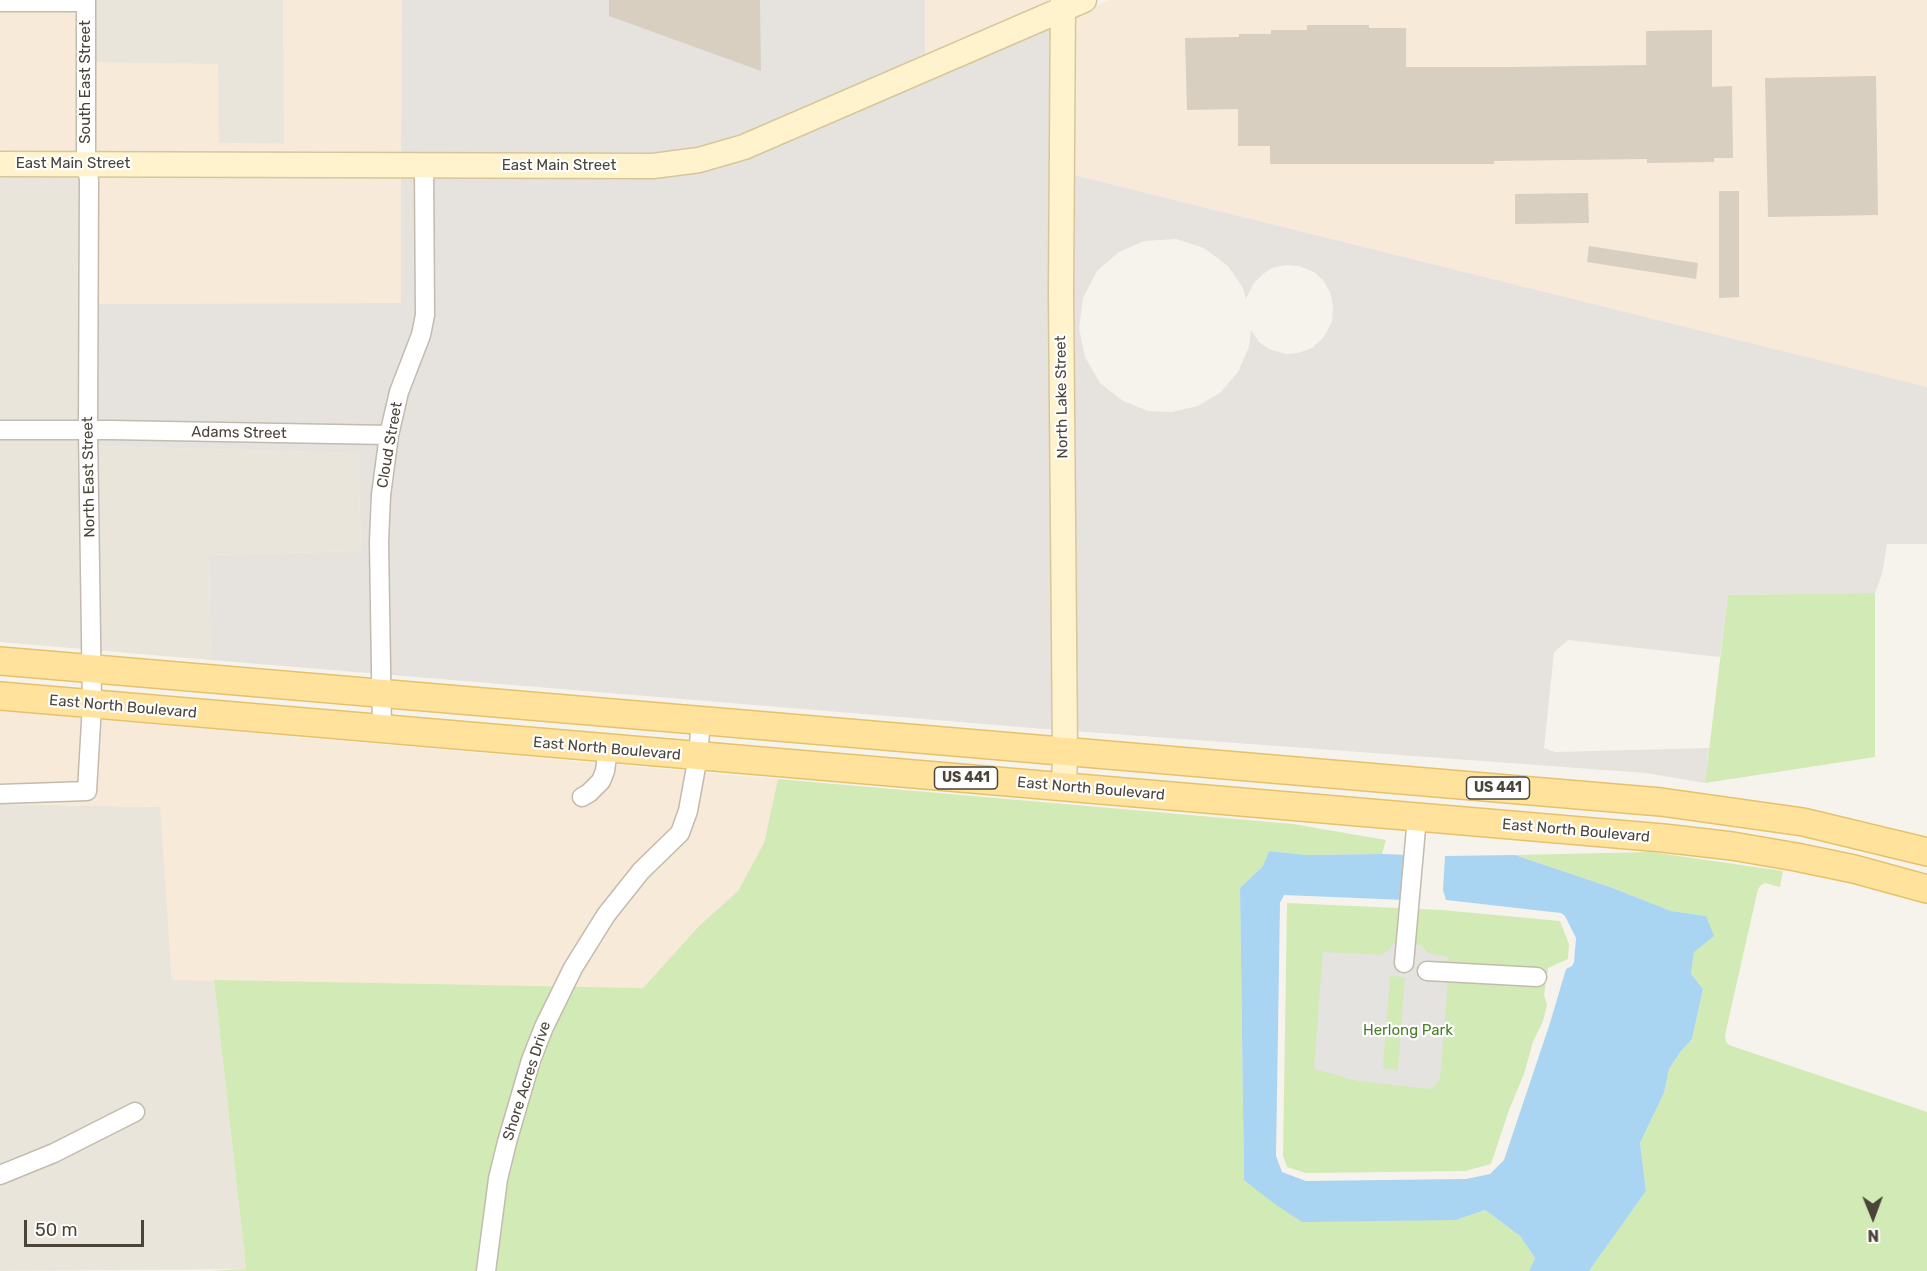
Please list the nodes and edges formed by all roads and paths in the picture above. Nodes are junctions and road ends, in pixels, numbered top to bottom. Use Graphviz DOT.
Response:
graph roads {
  1 [pos="86,1"];
  2 [pos="0,2"];
  3 [pos="1070,3"];
  4 [pos="0,164"];
  5 [pos="86,164"];
  6 [pos="424,165"];
  7 [pos="0,430"];
  8 [pos="88,430"];
  9 [pos="389,435"];
  10 [pos="0,661"];
  11 [pos="91,668"];
  12 [pos="382,692"];
  13 [pos="0,696"];
  14 [pos="92,705"];
  15 [pos="701,720"];
  16 [pos="382,730"];
  17 [pos="608,749"];
  18 [pos="1065,751"];
  19 [pos="698,756"];
  20 [pos="1421,781"];
  21 [pos="1064,787"];
  22 [pos="0,794"];
  23 [pos="582,797"];
  24 [pos="1417,817"];
  25 [pos="1927,852"];
  26 [pos="1927,889"];
  27 [pos="1404,963"];
  28 [pos="1427,971"];
  29 [pos="1537,977"];
  30 [pos="135,1112"];
  31 [pos="0,1175"];
  32 [pos="486,1271"];
  1 -- 2 [label="street"];
  1 -- 5 [label="street, South East Street"];
  3 -- 6 [label="main road, East Main Street"];
  3 -- 18 [label="main road, North Lake Street"];
  4 -- 5 [label="main road, East Main Street"];
  5 -- 6 [label="main road, East Main Street"];
  5 -- 8 [label="street, North East Street"];
  6 -- 9 [label="street, Cloud Street"];
  7 -- 8 [label="street, Adams Street"];
  8 -- 9 [label="street, Adams Street"];
  8 -- 11 [label="street, North East Street"];
  9 -- 12 [label="street, Cloud Street"];
  10 -- 11 [label="main road, US 441"];
  11 -- 12 [label="main road, US 441"];
  11 -- 14 [label="street, North East Street"];
  12 -- 15 [label="main road, US 441"];
  12 -- 16 [label="street, Cloud Street"];
  13 -- 14 [label="main road, East North Boulevard / US 441"];
  14 -- 16 [label="main road, East North Boulevard / US 441"];
  14 -- 22 [label="street, North East Street"];
  15 -- 18 [label="main road, US 441"];
  15 -- 19 [label="street, Shore Acres Drive"];
  16 -- 17 [label="main road, East North Boulevard / US 441"];
  17 -- 19 [label="main road, East North Boulevard / US 441"];
  17 -- 23 [label="street"];
  18 -- 20 [label="main road, US 441"];
  18 -- 21 [label="main road, North Lake Street"];
  19 -- 21 [label="main road, East North Boulevard / US 441"];
  19 -- 32 [label="street, Shore Acres Drive"];
  20 -- 24 [label="main road"];
  20 -- 25 [label="main road, US 441"];
  21 -- 24 [label="main road, East North Boulevard / US 441"];
  24 -- 26 [label="main road, East North Boulevard / US 441"];
  24 -- 27 [label="street"];
  28 -- 29 [label="street"];
  30 -- 31 [label="street"];
}
